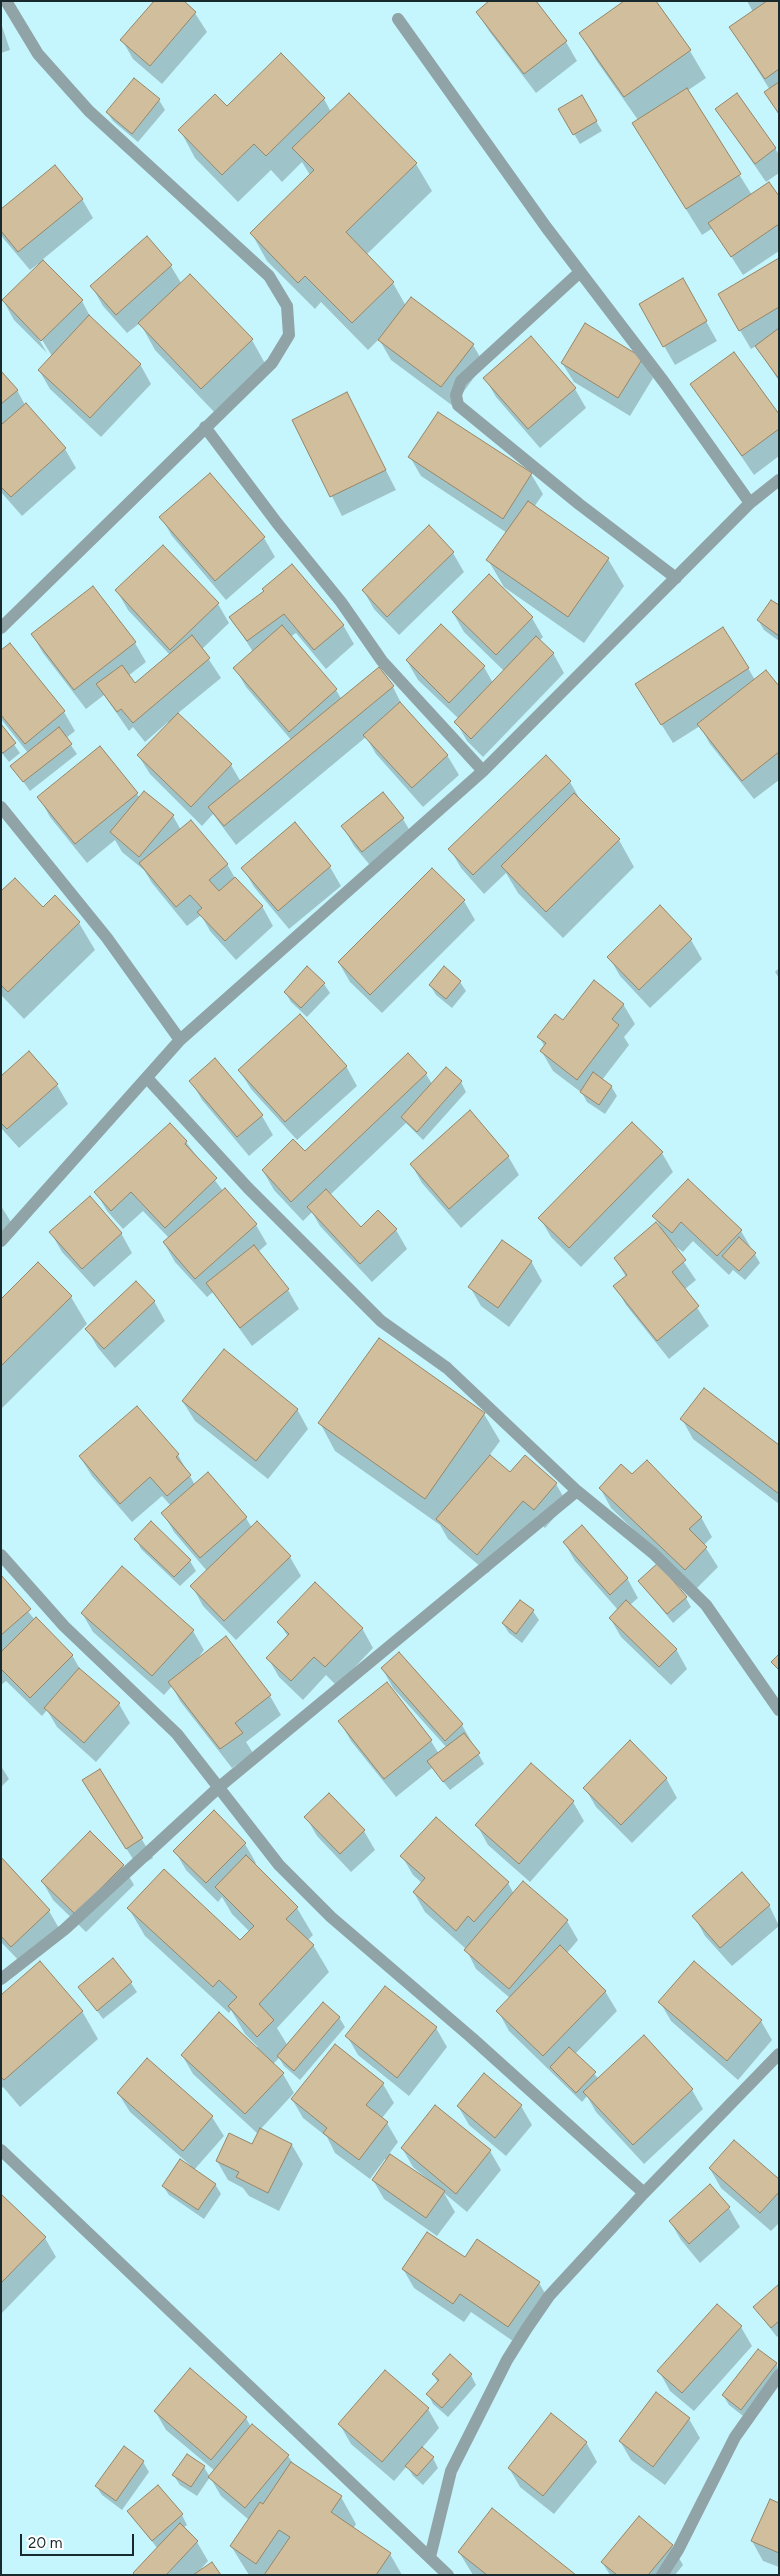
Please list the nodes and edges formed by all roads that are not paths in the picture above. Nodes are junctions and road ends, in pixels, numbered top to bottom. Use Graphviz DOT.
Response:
graph roads {
  1 [pos="6,1"];
  2 [pos="398,19"];
  3 [pos="580,272"];
  4 [pos="205,427"];
  5 [pos="779,480"];
  6 [pos="750,503"];
  7 [pos="676,578"];
  8 [pos="1,628"];
  9 [pos="483,770"];
  10 [pos="1,807"];
  11 [pos="180,1040"];
  12 [pos="148,1078"];
  13 [pos="1,1241"];
  14 [pos="577,1491"];
  15 [pos="1,1555"];
  16 [pos="779,1710"];
  17 [pos="218,1788"];
  18 [pos="1,1979"];
  19 [pos="779,2054"];
  20 [pos="1,2150"];
  21 [pos="644,2193"];
  22 [pos="779,2375"];
  23 [pos="430,2557"];
  24 [pos="448,2575"];
  25 [pos="662,2575"];
  1 -- 4 [label="street"];
  2 -- 3 [label="street"];
  3 -- 6 [label="street"];
  3 -- 7 [label="street"];
  4 -- 8 [label="street"];
  4 -- 9 [label="street"];
  5 -- 6 [label="street"];
  6 -- 7 [label="street"];
  7 -- 9 [label="street"];
  9 -- 11 [label="street"];
  10 -- 11 [label="street"];
  11 -- 12 [label="street"];
  12 -- 13 [label="street"];
  12 -- 14 [label="street"];
  14 -- 16 [label="street"];
  14 -- 17 [label="street"];
  15 -- 17 [label="street"];
  17 -- 18 [label="street"];
  17 -- 21 [label="street"];
  19 -- 21 [label="street"];
  20 -- 23 [label="street"];
  21 -- 23 [label="street"];
  22 -- 25 [label="street"];
  23 -- 24 [label="street"];
}
